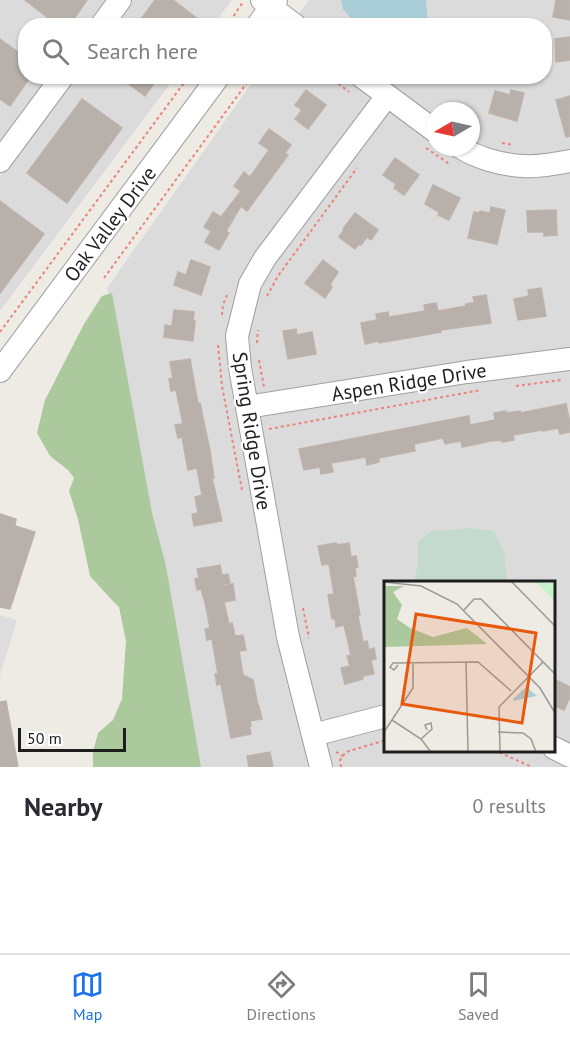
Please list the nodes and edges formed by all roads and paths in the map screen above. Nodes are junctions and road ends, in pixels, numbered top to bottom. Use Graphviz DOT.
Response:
graph roads {
  1 [pos="120,0"];
  2 [pos="263,3"];
  3 [pos="107,18"];
  4 [pos="239,18"];
  5 [pos="259,18"];
  6 [pos="285,18"];
  7 [pos="57,84"];
  8 [pos="183,84"];
  9 [pos="213,84"];
  10 [pos="246,84"];
  11 [pos="357,85"];
  12 [pos="387,96"];
  13 [pos="426,124"];
  14 [pos="498,142"];
  15 [pos="518,146"];
  16 [pos="480,156"];
  17 [pos="0,160"];
  18 [pos="570,161"];
  19 [pos="358,168"];
  20 [pos="104,278"];
  21 [pos="266,299"];
  22 [pos="259,324"];
  23 [pos="0,332"];
  24 [pos="257,346"];
  25 [pos="259,357"];
  26 [pos="570,359"];
  27 [pos="0,371"];
  28 [pos="570,378"];
  29 [pos="517,386"];
  30 [pos="264,390"];
  31 [pos="483,390"];
  32 [pos="248,408"];
  33 [pos="271,435"];
  34 [pos="301,598"];
  35 [pos="310,643"];
  36 [pos="384,717"];
  37 [pos="313,735"];
  38 [pos="384,741"];
  39 [pos="555,748"];
  40 [pos="498,752"];
  41 [pos="570,756"];
  42 [pos="321,767"];
  43 [pos="341,767"];
  44 [pos="532,767"];
  1 -- 3 [label="street"];
  2 -- 4 [label="path"];
  2 -- 5 [label="street"];
  2 -- 6 [label="street"];
  7 -- 17 [label="street"];
  8 -- 23 [label="path"];
  9 -- 27 [label="street, Oak Valley Drive"];
  10 -- 20 [label="path"];
  11 -- 12 [label="street"];
  12 -- 13 [label="street"];
  12 -- 32 [label="street, Spring Ridge Drive"];
  14 -- 15 [label="path"];
  16 -- 18 [label="street"];
  19 -- 21 [label="path"];
  22 -- 24 [label="path"];
  25 -- 30 [label="path"];
  26 -- 32 [label="street, Aspen Ridge Drive"];
  28 -- 29 [label="path"];
  31 -- 33 [label="path"];
  32 -- 37 [label="street, Spring Ridge Drive"];
  34 -- 35 [label="path"];
  36 -- 37 [label="street"];
  37 -- 42 [label="street, Spring Ridge Drive"];
  38 -- 43 [label="path"];
  39 -- 41 [label="street"];
  40 -- 44 [label="path"];
}
